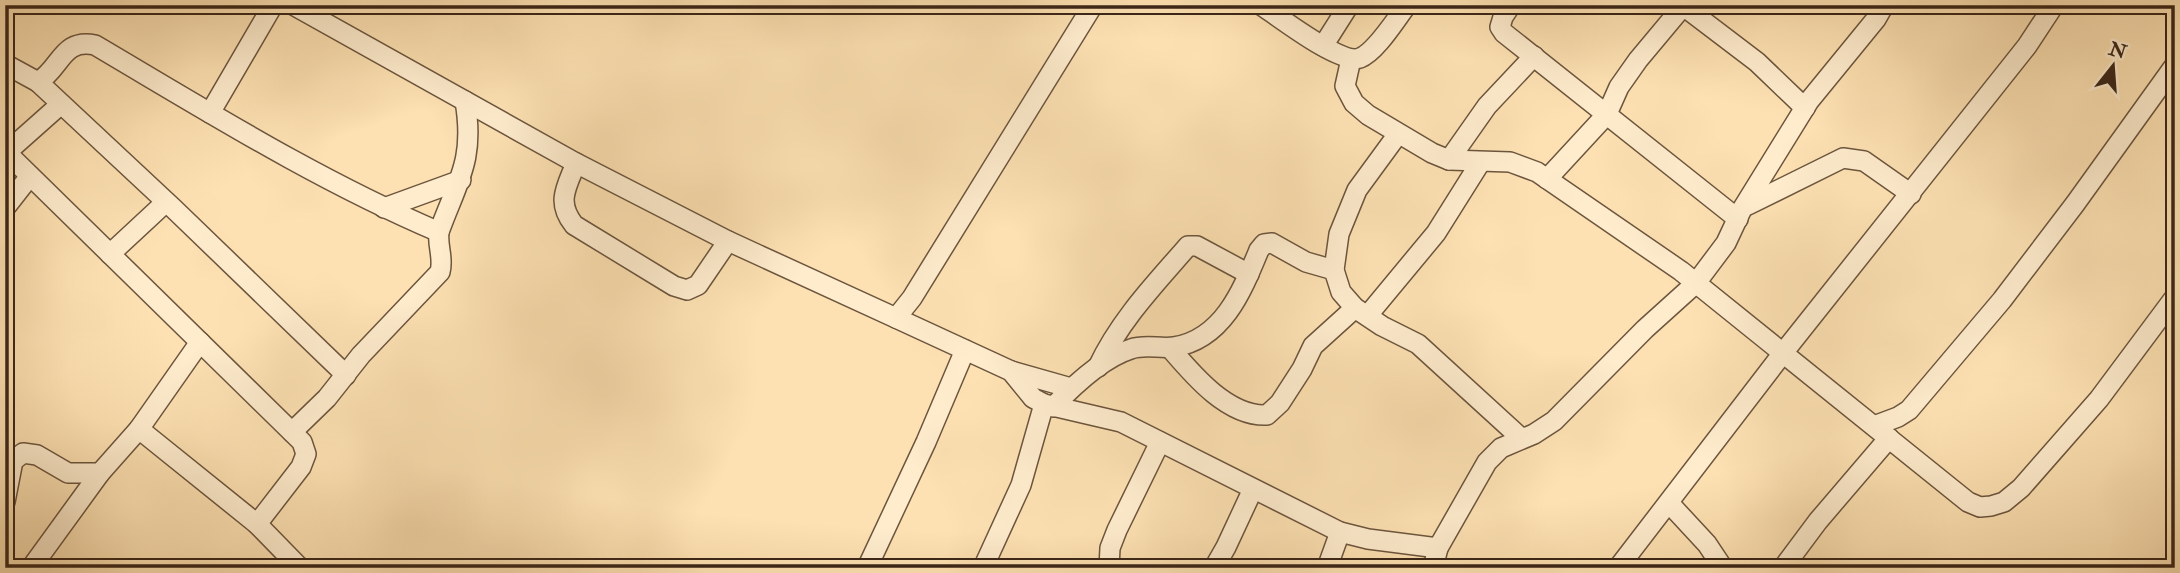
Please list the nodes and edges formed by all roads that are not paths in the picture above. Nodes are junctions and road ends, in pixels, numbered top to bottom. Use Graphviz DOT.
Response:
graph roads {
  1 [pos="273,5"];
  2 [pos="293,5"];
  3 [pos="1093,5"];
  4 [pos="1261,5"];
  5 [pos="1349,5"];
  6 [pos="1407,5"];
  7 [pos="1511,5"];
  8 [pos="1884,5"];
  9 [pos="2054,5"];
  10 [pos="1683,6"];
  11 [pos="1323,46"];
  12 [pos="1534,56"];
  13 [pos="1350,59"];
  14 [pos="5,64"];
  15 [pos="2175,65"];
  16 [pos="37,82"];
  17 [pos="465,101"];
  18 [pos="61,104"];
  19 [pos="1805,108"];
  20 [pos="210,113"];
  21 [pos="1606,114"];
  22 [pos="1398,134"];
  23 [pos="6,152"];
  24 [pos="1449,160"];
  25 [pos="576,163"];
  26 [pos="1480,163"];
  27 [pos="30,176"];
  28 [pos="1547,179"];
  29 [pos="461,180"];
  30 [pos="1911,194"];
  31 [pos="166,202"];
  32 [pos="5,208"];
  33 [pos="384,208"];
  34 [pos="1743,212"];
  35 [pos="439,232"];
  36 [pos="728,241"];
  37 [pos="110,254"];
  38 [pos="1334,270"];
  39 [pos="1249,274"];
  40 [pos="1696,283"];
  41 [pos="2175,297"];
  42 [pos="1362,311"];
  43 [pos="896,318"];
  44 [pos="1122,323"];
  45 [pos="200,342"];
  46 [pos="1135,348"];
  47 [pos="1170,348"];
  48 [pos="965,350"];
  49 [pos="1783,353"];
  50 [pos="1098,368"];
  51 [pos="1011,371"];
  52 [pos="346,374"];
  53 [pos="1070,388"];
  54 [pos="1049,406"];
  55 [pos="139,429"];
  56 [pos="292,432"];
  57 [pos="1882,432"];
  58 [pos="1521,438"];
  59 [pos="1160,442"];
  60 [pos="100,473"];
  61 [pos="1253,489"];
  62 [pos="5,502"];
  63 [pos="1669,503"];
  64 [pos="257,524"];
  65 [pos="1340,532"];
  66 [pos="1438,548"];
  67 [pos="292,565"];
  68 [pos="31,568"];
  69 [pos="867,568"];
  70 [pos="983,568"];
  71 [pos="1109,568"];
  72 [pos="1214,568"];
  73 [pos="1327,568"];
  74 [pos="1433,568"];
  75 [pos="1618,568"];
  76 [pos="1723,568"];
  77 [pos="1783,568"];
  1 -- 20 [label="street"];
  2 -- 17 [label="street"];
  3 -- 43 [label="street"];
  4 -- 11 [label="street"];
  5 -- 11 [label="street"];
  6 -- 13 [label="street"];
  7 -- 12 [label="street"];
  8 -- 19 [label="street"];
  9 -- 30 [label="street"];
  10 -- 19 [label="street"];
  10 -- 21 [label="street"];
  11 -- 13 [label="street"];
  12 -- 21 [label="street"];
  12 -- 24 [label="street"];
  13 -- 22 [label="street"];
  14 -- 16 [label="street"];
  15 -- 57 [label="street"];
  16 -- 18 [label="street"];
  16 -- 20 [label="street"];
  17 -- 25 [label="street"];
  17 -- 29 [label="street"];
  18 -- 23 [label="street"];
  18 -- 31 [label="street"];
  19 -- 34 [label="street"];
  20 -- 33 [label="street"];
  21 -- 28 [label="street"];
  21 -- 34 [label="street"];
  22 -- 24 [label="street"];
  22 -- 38 [label="street"];
  23 -- 27 [label="street"];
  24 -- 26 [label="street"];
  25 -- 36 [label="street"];
  25 -- 36 [label="street"];
  26 -- 28 [label="street"];
  26 -- 42 [label="street"];
  27 -- 32 [label="street"];
  27 -- 37 [label="street"];
  28 -- 40 [label="street"];
  29 -- 33 [label="street"];
  29 -- 35 [label="street"];
  30 -- 34 [label="street"];
  30 -- 49 [label="street"];
  31 -- 37 [label="street"];
  31 -- 52 [label="street"];
  33 -- 35 [label="street"];
  34 -- 40 [label="street"];
  35 -- 52 [label="street"];
  36 -- 43 [label="street"];
  37 -- 45 [label="street"];
  38 -- 39 [label="street"];
  38 -- 42 [label="street"];
  39 -- 44 [label="street"];
  39 -- 47 [label="street"];
  40 -- 49 [label="street"];
  40 -- 58 [label="street"];
  41 -- 57 [label="street"];
  42 -- 47 [label="street"];
  42 -- 58 [label="street"];
  43 -- 48 [label="street"];
  44 -- 46 [label="street"];
  44 -- 50 [label="street"];
  45 -- 55 [label="street"];
  45 -- 56 [label="street"];
  46 -- 47 [label="street"];
  46 -- 50 [label="street"];
  48 -- 51 [label="street"];
  48 -- 69 [label="street"];
  49 -- 57 [label="street"];
  49 -- 63 [label="street"];
  50 -- 53 [label="street"];
  51 -- 53 [label="street"];
  51 -- 54 [label="street"];
  52 -- 56 [label="street"];
  53 -- 54 [label="street"];
  54 -- 59 [label="street"];
  54 -- 70 [label="street"];
  55 -- 60 [label="street"];
  55 -- 64 [label="street"];
  56 -- 64 [label="street"];
  57 -- 77 [label="street"];
  58 -- 66 [label="street"];
  59 -- 61 [label="street"];
  59 -- 71 [label="street"];
  60 -- 62 [label="street"];
  60 -- 68 [label="street"];
  61 -- 65 [label="street"];
  61 -- 72 [label="street"];
  63 -- 75 [label="street"];
  63 -- 76 [label="street"];
  64 -- 67 [label="street"];
  65 -- 66 [label="street"];
  65 -- 73 [label="street"];
  66 -- 74 [label="street"];
}
